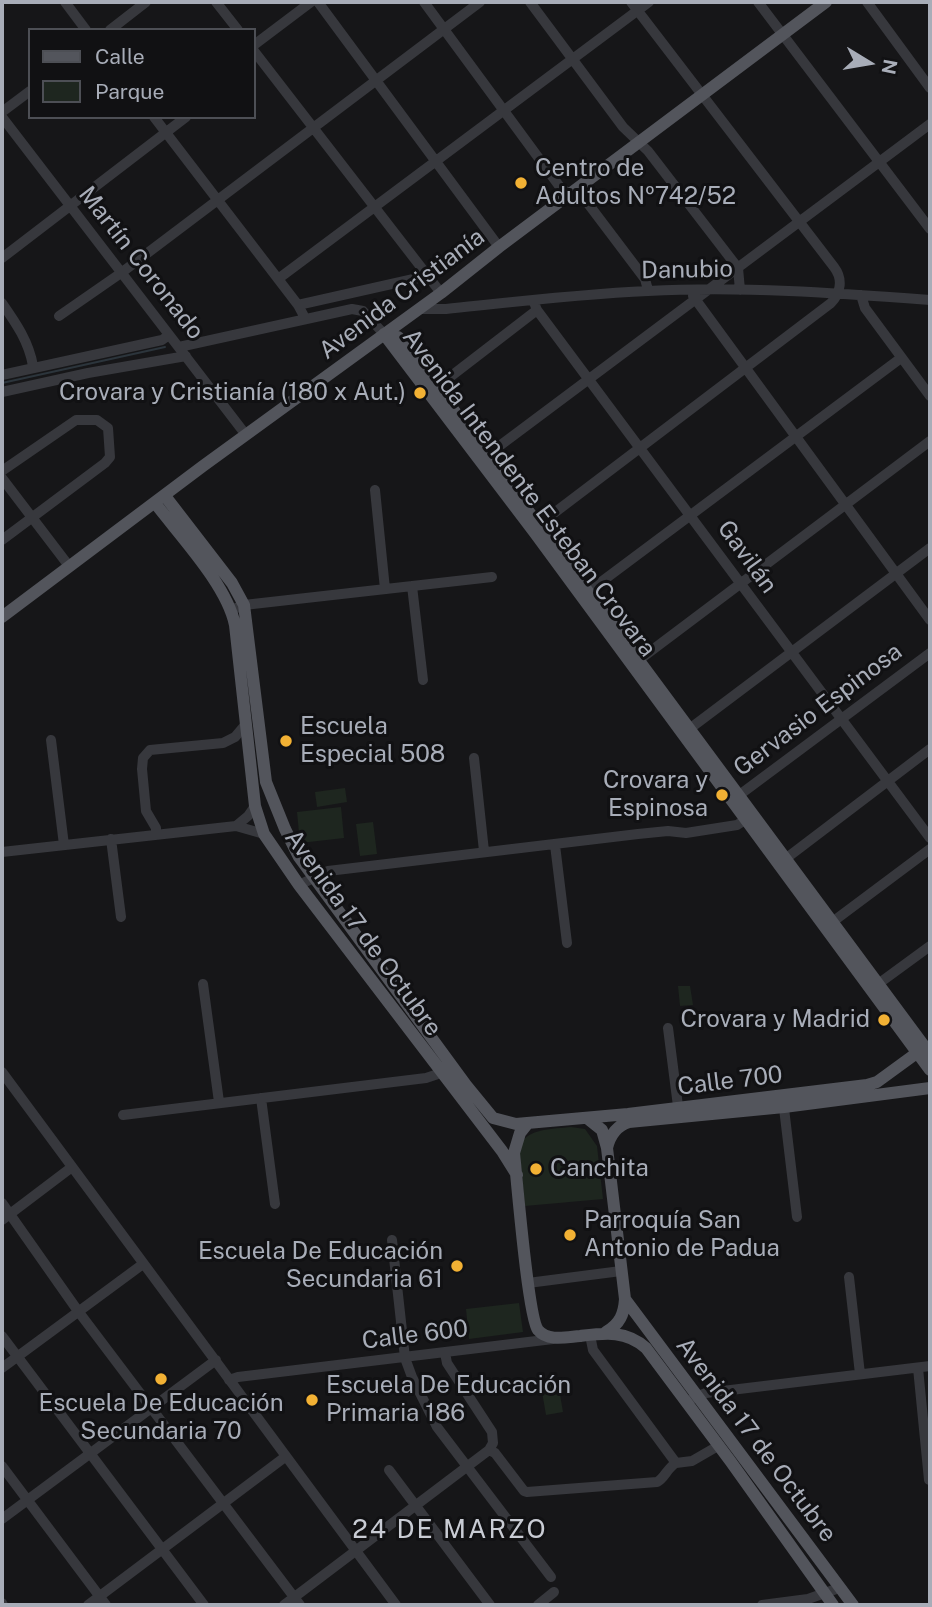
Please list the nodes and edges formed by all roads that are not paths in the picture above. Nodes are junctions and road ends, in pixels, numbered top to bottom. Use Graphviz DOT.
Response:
graph roads {
  1 [pos="65,2"];
  2 [pos="146,2"];
  3 [pos="216,2"];
  4 [pos="311,2"];
  5 [pos="318,2"];
  6 [pos="424,2"];
  7 [pos="480,2"];
  8 [pos="530,2"];
  9 [pos="649,2"];
  10 [pos="758,2"];
  11 [pos="826,2"];
  12 [pos="867,2"];
  13 [pos="635,6"];
  14 [pos="84,28"];
  15 [pos="113,28"];
  16 [pos="236,28"];
  17 [pos="443,29"];
  18 [pos="783,35"];
  19 [pos="256,43"];
  20 [pos="571,60"];
  21 [pos="257,63"];
  22 [pos="376,79"];
  23 [pos="930,88"];
  24 [pos="28,92"];
  25 [pos="703,96"];
  26 [pos="504,108"];
  27 [pos="2,112"];
  28 [pos="2,117"];
  29 [pos="156,119"];
  30 [pos="183,119"];
  31 [pos="930,124"];
  32 [pos="312,127"];
  33 [pos="166,132"];
  34 [pos="639,143"];
  35 [pos="435,160"];
  36 [pos="879,161"];
  37 [pos="574,192"];
  38 [pos="217,199"];
  39 [pos="71,206"];
  40 [pos="373,206"];
  41 [pos="799,223"];
  42 [pos="930,229"];
  43 [pos="499,247"];
  44 [pos="2,258"];
  45 [pos="738,268"];
  46 [pos="121,273"];
  47 [pos="427,276"];
  48 [pos="278,279"];
  49 [pos="648,290"];
  50 [pos="689,290"];
  51 [pos="710,290"];
  52 [pos="740,290"];
  53 [pos="352,293"];
  54 [pos="838,293"];
  55 [pos="439,295"];
  56 [pos="861,295"];
  57 [pos="533,300"];
  58 [pos="930,300"];
  59 [pos="696,301"];
  60 [pos="2,303"];
  61 [pos="298,305"];
  62 [pos="358,309"];
  63 [pos="419,309"];
  64 [pos="446,309"];
  65 [pos="537,310"];
  66 [pos="59,316"];
  67 [pos="305,318"];
  68 [pos="384,334"];
  69 [pos="169,335"];
  70 [pos="179,347"];
  71 [pos="186,356"];
  72 [pos="901,358"];
  73 [pos="33,366"];
  74 [pos="746,368"];
  75 [pos="2,375"];
  76 [pos="590,381"];
  77 [pos="437,387"];
  78 [pos="2,392"];
  79 [pos="930,396"];
  80 [pos="246,435"];
  81 [pos="797,437"];
  82 [pos="930,441"];
  83 [pos="641,448"];
  84 [pos="484,458"];
  85 [pos="2,471"];
  86 [pos="2,478"];
  87 [pos="375,490"];
  88 [pos="160,500"];
  89 [pos="846,504"];
  90 [pos="691,516"];
  91 [pos="31,517"];
  92 [pos="536,526"];
  93 [pos="2,540"];
  94 [pos="930,548"];
  95 [pos="69,566"];
  96 [pos="897,574"];
  97 [pos="492,577"];
  98 [pos="740,583"];
  99 [pos="412,586"];
  100 [pos="385,589"];
  101 [pos="585,594"];
  102 [pos="238,607"];
  103 [pos="2,617"];
  104 [pos="930,620"];
  105 [pos="791,652"];
  106 [pos="930,653"];
  107 [pos="635,663"];
  108 [pos="424,680"];
  109 [pos="841,719"];
  110 [pos="246,724"];
  111 [pos="686,732"];
  112 [pos="51,740"];
  113 [pos="930,749"];
  114 [pos="474,758"];
  115 [pos="888,781"];
  116 [pos="259,784"];
  117 [pos="735,798"];
  118 [pos="255,807"];
  119 [pos="745,820"];
  120 [pos="236,826"];
  121 [pos="156,834"];
  122 [pos="264,834"];
  123 [pos="930,838"];
  124 [pos="111,839"];
  125 [pos="64,845"];
  126 [pos="555,845"];
  127 [pos="930,849"];
  128 [pos="484,851"];
  129 [pos="2,852"];
  130 [pos="782,862"];
  131 [pos="314,877"];
  132 [pos="299,885"];
  133 [pos="121,916"];
  134 [pos="829,924"];
  135 [pos="567,943"];
  136 [pos="930,946"];
  137 [pos="203,984"];
  138 [pos="875,986"];
  139 [pos="668,1028"];
  140 [pos="926,1049"];
  141 [pos="453,1067"];
  142 [pos="930,1070"];
  143 [pos="2,1072"];
  144 [pos="441,1074"];
  145 [pos="930,1088"];
  146 [pos="261,1098"];
  147 [pos="783,1101"];
  148 [pos="219,1102"];
  149 [pos="679,1113"];
  150 [pos="123,1115"];
  151 [pos="587,1118"];
  152 [pos="528,1123"];
  153 [pos="607,1148"];
  154 [pos="72,1167"];
  155 [pos="517,1175"];
  156 [pos="2,1203"];
  157 [pos="275,1204"];
  158 [pos="6,1217"];
  159 [pos="797,1217"];
  160 [pos="392,1240"];
  161 [pos="144,1264"];
  162 [pos="621,1271"];
  163 [pos="849,1277"];
  164 [pos="528,1283"];
  165 [pos="625,1299"];
  166 [pos="79,1311"];
  167 [pos="534,1321"];
  168 [pos="606,1332"];
  169 [pos="590,1335"];
  170 [pos="2,1336"];
  171 [pos="561,1338"];
  172 [pos="520,1343"];
  173 [pos="445,1353"];
  174 [pos="17,1356"];
  175 [pos="405,1358"];
  176 [pos="216,1360"];
  177 [pos="930,1366"];
  178 [pos="2,1368"];
  179 [pos="918,1368"];
  180 [pos="859,1374"];
  181 [pos="229,1380"];
  182 [pos="692,1399"];
  183 [pos="151,1408"];
  184 [pos="718,1446"];
  185 [pos="489,1450"];
  186 [pos="88,1454"];
  187 [pos="285,1457"];
  188 [pos="676,1463"];
  189 [pos="2,1466"];
  190 [pos="466,1466"];
  191 [pos="389,1470"];
  192 [pos="929,1480"];
  193 [pos="26,1500"];
  194 [pos="223,1503"];
  195 [pos="415,1504"];
  196 [pos="2,1519"];
  197 [pos="162,1549"];
  198 [pos="355,1552"];
  199 [pos="551,1577"];
  200 [pos="839,1588"];
  201 [pos="554,1592"];
  202 [pos="825,1594"];
  203 [pos="103,1601"];
  204 [pos="297,1601"];
  205 [pos="486,1604"];
  206 [pos="88,1605"];
  207 [pos="204,1605"];
  208 [pos="284,1605"];
  209 [pos="396,1605"];
  210 [pos="538,1605"];
  211 [pos="762,1605"];
  212 [pos="833,1605"];
  213 [pos="853,1605"];
  1 -- 14 [label="street"];
  2 -- 15 [label="street"];
  3 -- 16 [label="street"];
  4 -- 19 [label="street"];
  5 -- 22 [label="street"];
  6 -- 17 [label="street"];
  7 -- 17 [label="street"];
  8 -- 20 [label="street"];
  9 -- 13 [label="street"];
  10 -- 18 [label="street"];
  11 -- 18 [label="main road, Avenida Cristianía"];
  12 -- 23 [label="street"];
  13 -- 20 [label="street"];
  13 -- 25 [label="street"];
  17 -- 22 [label="street"];
  17 -- 26 [label="street"];
  18 -- 25 [label="main road, Avenida Cristianía"];
  18 -- 36 [label="street"];
  20 -- 26 [label="street"];
  20 -- 34 [label="street"];
  21 -- 32 [label="street"];
  22 -- 32 [label="street"];
  22 -- 35 [label="street"];
  24 -- 27 [label="street"];
  25 -- 34 [label="main road, Avenida Cristianía"];
  25 -- 41 [label="street"];
  26 -- 35 [label="street"];
  26 -- 37 [label="street"];
  28 -- 39 [label="street, Martín Coronado"];
  29 -- 33 [label="street"];
  30 -- 33 [label="street"];
  31 -- 36 [label="street"];
  32 -- 38 [label="street"];
  32 -- 40 [label="street"];
  33 -- 38 [label="street"];
  33 -- 39 [label="street"];
  34 -- 37 [label="main road, Avenida Cristianía"];
  34 -- 45 [label="street"];
  35 -- 40 [label="street"];
  35 -- 43 [label="street"];
  36 -- 41 [label="street"];
  36 -- 42 [label="street"];
  37 -- 43 [label="main road, Avenida Cristianía"];
  37 -- 49 [label="street"];
  38 -- 46 [label="street"];
  38 -- 48 [label="street"];
  39 -- 44 [label="street"];
  39 -- 46 [label="street, Martín Coronado"];
  40 -- 47 [label="street"];
  40 -- 48 [label="street"];
  41 -- 45 [label="street"];
  41 -- 54 [label="street"];
  43 -- 55 [label="main road, Avenida Cristianía"];
  45 -- 51 [label="street"];
  45 -- 52 [label="street"];
  46 -- 66 [label="street"];
  46 -- 69 [label="street, Martín Coronado"];
  47 -- 53 [label="street"];
  47 -- 55 [label="street"];
  48 -- 61 [label="street"];
  49 -- 50 [label="street, Danubio"];
  49 -- 57 [label="street, Danubio"];
  50 -- 51 [label="street, Danubio"];
  50 -- 59 [label="street"];
  51 -- 52 [label="street, Danubio"];
  51 -- 59 [label="street"];
  52 -- 54 [label="street, Danubio"];
  53 -- 61 [label="street"];
  53 -- 62 [label="street"];
  54 -- 56 [label="street, Danubio"];
  54 -- 74 [label="street"];
  55 -- 63 [label="main road, Avenida Cristianía"];
  55 -- 64 [label="street"];
  56 -- 58 [label="street, Danubio"];
  56 -- 72 [label="street"];
  57 -- 64 [label="street, Danubio"];
  57 -- 65 [label="street, Gavilán"];
  59 -- 74 [label="street"];
  59 -- 76 [label="street"];
  60 -- 73 [label="street"];
  61 -- 67 [label="street"];
  62 -- 67 [label="street"];
  62 -- 68 [label="street"];
  63 -- 64 [label="street, Danubio"];
  63 -- 68 [label="main road, Avenida Cristianía"];
  65 -- 76 [label="street, Gavilán"];
  65 -- 77 [label="street"];
  67 -- 70 [label="street"];
  68 -- 77 [label="main road, Avenida Intendente Esteban Crovara"];
  68 -- 80 [label="main road, Avenida Cristianía"];
  68 -- 84 [label="main road, Avenida Intendente Esteban Crovara"];
  69 -- 70 [label="street, Martín Coronado"];
  69 -- 73 [label="street"];
  70 -- 71 [label="street, Martín Coronado"];
  71 -- 78 [label="street"];
  71 -- 80 [label="street, Martín Coronado"];
  72 -- 79 [label="street"];
  72 -- 81 [label="street"];
  73 -- 75 [label="street"];
  74 -- 81 [label="street"];
  74 -- 83 [label="street"];
  76 -- 83 [label="street, Gavilán"];
  76 -- 84 [label="street"];
  77 -- 84 [label="main road, Avenida Intendente Esteban Crovara"];
  80 -- 88 [label="main road, Avenida Cristianía"];
  81 -- 89 [label="street"];
  81 -- 90 [label="street"];
  82 -- 89 [label="street"];
  83 -- 90 [label="street, Gavilán"];
  83 -- 92 [label="street"];
  84 -- 92 [label="main road, Avenida Intendente Esteban Crovara"];
  85 -- 91 [label="street"];
  86 -- 91 [label="street"];
  87 -- 100 [label="street"];
  88 -- 95 [label="main road, Avenida Cristianía"];
  88 -- 102 [label="main road, Avenida 17 de Octubre"];
  89 -- 96 [label="street"];
  89 -- 98 [label="street"];
  90 -- 98 [label="street, Gavilán"];
  90 -- 101 [label="street"];
  91 -- 93 [label="street"];
  91 -- 95 [label="street"];
  92 -- 101 [label="main road, Avenida Intendente Esteban Crovara"];
  94 -- 96 [label="street"];
  95 -- 103 [label="main road, Avenida Cristianía"];
  96 -- 104 [label="street"];
  96 -- 105 [label="street"];
  97 -- 99 [label="street"];
  98 -- 105 [label="street, Gavilán"];
  98 -- 107 [label="street"];
  99 -- 100 [label="street"];
  99 -- 108 [label="street"];
  100 -- 102 [label="street"];
  101 -- 107 [label="main road, Avenida Intendente Esteban Crovara"];
  102 -- 110 [label="main road, Avenida 17 de Octubre"];
  102 -- 116 [label="main road, Avenida 17 de Octubre"];
  105 -- 109 [label="street, Gavilán"];
  105 -- 111 [label="street"];
  106 -- 109 [label="street, Gervasio Espinosa"];
  107 -- 111 [label="main road, Avenida Intendente Esteban Crovara"];
  109 -- 115 [label="street, Gavilán"];
  109 -- 117 [label="street, Gervasio Espinosa"];
  110 -- 116 [label="main road, Avenida 17 de Octubre"];
  110 -- 121 [label="street"];
  111 -- 117 [label="main road, Avenida Intendente Esteban Crovara"];
  112 -- 125 [label="street"];
  113 -- 115 [label="street"];
  114 -- 128 [label="street"];
  115 -- 123 [label="street, Gavilán"];
  115 -- 130 [label="street"];
  116 -- 118 [label="main road, Avenida 17 de Octubre"];
  116 -- 131 [label="main road, Avenida 17 de Octubre"];
  117 -- 119 [label="main road, Avenida Intendente Esteban Crovara"];
  117 -- 130 [label="main road, Avenida Intendente Esteban Crovara"];
  118 -- 120 [label="street"];
  118 -- 122 [label="main road, Avenida 17 de Octubre"];
  119 -- 126 [label="street"];
  119 -- 130 [label="main road, Avenida Intendente Esteban Crovara"];
  120 -- 121 [label="street"];
  120 -- 122 [label="street"];
  121 -- 124 [label="street"];
  122 -- 132 [label="main road, Avenida 17 de Octubre"];
  124 -- 125 [label="street"];
  124 -- 133 [label="street"];
  125 -- 129 [label="street"];
  126 -- 128 [label="street"];
  126 -- 135 [label="street"];
  127 -- 134 [label="street"];
  128 -- 131 [label="street"];
  130 -- 134 [label="main road, Avenida Intendente Esteban Crovara"];
  131 -- 132 [label="street"];
  131 -- 141 [label="main road, Avenida 17 de Octubre"];
  132 -- 144 [label="main road, Avenida 17 de Octubre"];
  134 -- 138 [label="main road, Avenida Intendente Esteban Crovara"];
  136 -- 138 [label="street"];
  137 -- 148 [label="street"];
  138 -- 140 [label="main road, Avenida Intendente Esteban Crovara"];
  139 -- 149 [label="street"];
  140 -- 142 [label="main road, Avenida Intendente Esteban Crovara"];
  140 -- 147 [label="main road, Calle 700"];
  141 -- 144 [label="street"];
  141 -- 152 [label="main road, Avenida 17 de Octubre"];
  143 -- 154 [label="street"];
  144 -- 146 [label="street"];
  144 -- 155 [label="main road, Avenida 17 de Octubre"];
  145 -- 147 [label="main road, Calle 700"];
  146 -- 148 [label="street"];
  146 -- 157 [label="street"];
  147 -- 149 [label="main road, Calle 700"];
  147 -- 159 [label="street"];
  148 -- 150 [label="street"];
  149 -- 151 [label="main road, Calle 700"];
  149 -- 153 [label="main road, Calle 700"];
  151 -- 152 [label="main road, Calle 700"];
  151 -- 153 [label="main road"];
  152 -- 155 [label="main road"];
  153 -- 162 [label="main road"];
  154 -- 158 [label="street"];
  154 -- 161 [label="street"];
  155 -- 164 [label="main road"];
  156 -- 158 [label="street"];
  158 -- 166 [label="street"];
  160 -- 175 [label="street"];
  161 -- 166 [label="street"];
  161 -- 176 [label="street"];
  162 -- 164 [label="street"];
  162 -- 165 [label="main road"];
  163 -- 180 [label="street"];
  164 -- 167 [label="main road"];
  165 -- 168 [label="main road"];
  165 -- 182 [label="main road, Avenida 17 de Octubre"];
  166 -- 174 [label="street"];
  166 -- 183 [label="street"];
  167 -- 171 [label="main road"];
  167 -- 172 [label="street"];
  168 -- 169 [label="main road, Calle 600"];
  168 -- 182 [label="main road, Avenida 17 de Octubre"];
  169 -- 171 [label="main road, Calle 600"];
  169 -- 188 [label="street"];
  170 -- 174 [label="street"];
  171 -- 172 [label="street, Calle 600"];
  172 -- 173 [label="street, Calle 600"];
  173 -- 175 [label="street, Calle 600"];
  173 -- 185 [label="street"];
  174 -- 178 [label="street"];
  174 -- 186 [label="street"];
  175 -- 181 [label="street, Calle 600"];
  175 -- 190 [label="street"];
  176 -- 181 [label="street"];
  176 -- 183 [label="street"];
  177 -- 179 [label="street"];
  179 -- 180 [label="street"];
  179 -- 192 [label="street"];
  180 -- 182 [label="street"];
  181 -- 187 [label="street"];
  182 -- 184 [label="main road, Avenida 17 de Octubre"];
  182 -- 200 [label="main road, Avenida 17 de Octubre"];
  183 -- 186 [label="street"];
  183 -- 194 [label="street"];
  184 -- 188 [label="street"];
  184 -- 202 [label="main road, Avenida 17 de Octubre"];
  185 -- 188 [label="street"];
  185 -- 190 [label="street"];
  186 -- 193 [label="street"];
  186 -- 197 [label="street"];
  187 -- 194 [label="street"];
  187 -- 198 [label="street"];
  189 -- 193 [label="street"];
  190 -- 195 [label="street"];
  190 -- 199 [label="street"];
  191 -- 195 [label="street"];
  193 -- 196 [label="street"];
  193 -- 203 [label="street"];
  194 -- 197 [label="street"];
  194 -- 204 [label="street"];
  195 -- 198 [label="street"];
  195 -- 205 [label="street"];
  197 -- 203 [label="street"];
  197 -- 207 [label="street"];
  198 -- 204 [label="street"];
  198 -- 209 [label="street"];
  200 -- 202 [label="street"];
  200 -- 213 [label="main road, Avenida 17 de Octubre"];
  201 -- 210 [label="street"];
  202 -- 211 [label="street"];
  202 -- 212 [label="main road, Avenida 17 de Octubre"];
  203 -- 206 [label="street"];
  204 -- 208 [label="street"];
}
